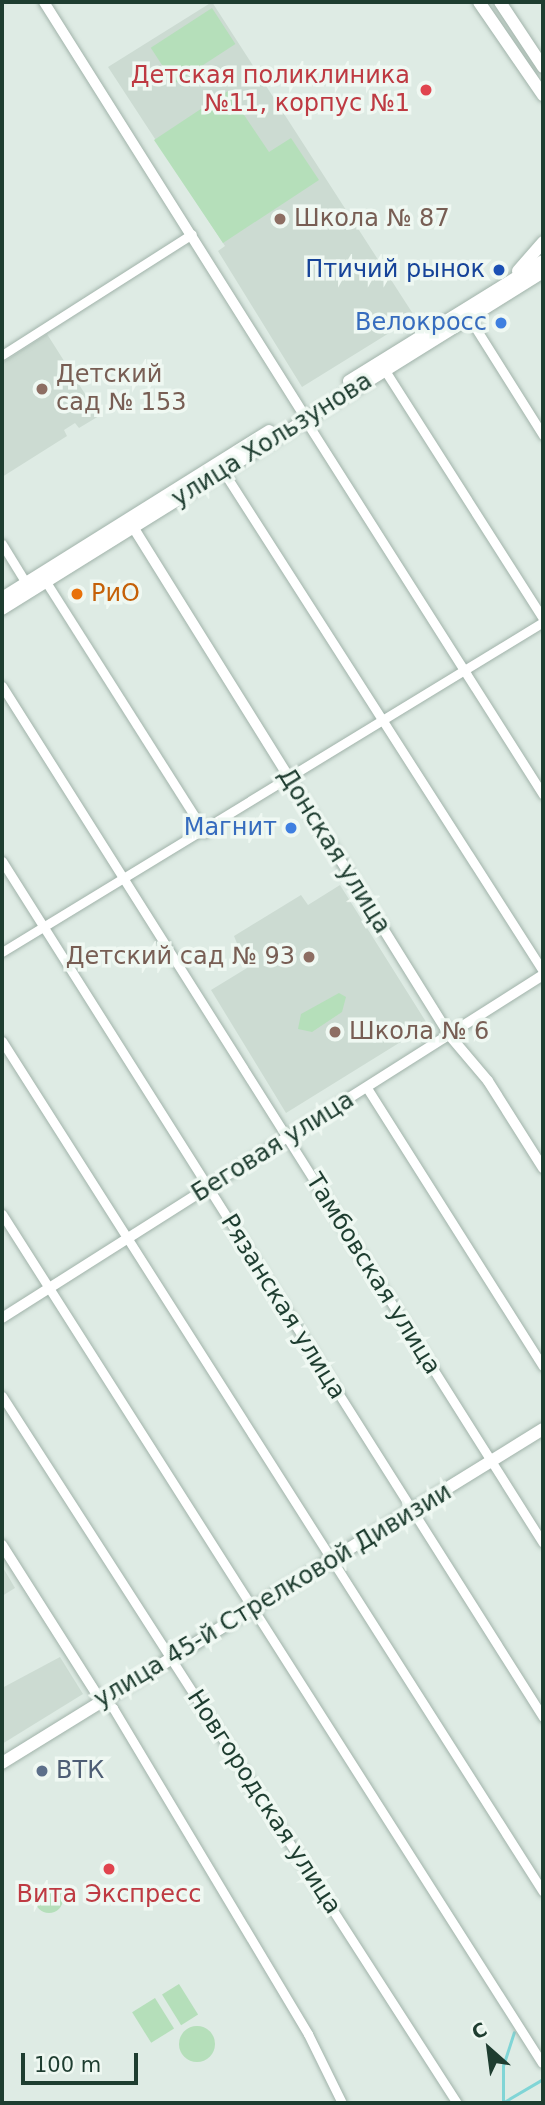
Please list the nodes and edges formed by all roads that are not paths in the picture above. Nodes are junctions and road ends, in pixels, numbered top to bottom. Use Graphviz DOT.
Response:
graph roads {
  1 [pos="44,2"];
  2 [pos="500,2"];
  3 [pos="482,6"];
  4 [pos="543,67"];
  5 [pos="530,77"];
  6 [pos="543,95"];
  7 [pos="543,103"];
  8 [pos="192,234"];
  9 [pos="543,242"];
  10 [pos="543,261"];
  11 [pos="543,272"];
  12 [pos="488,293"];
  13 [pos="468,316"];
  14 [pos="2,355"];
  15 [pos="384,369"];
  16 [pos="303,414"];
  17 [pos="543,435"];
  18 [pos="223,471"];
  19 [pos="130,523"];
  20 [pos="2,544"];
  21 [pos="46,582"];
  22 [pos="26,583"];
  23 [pos="2,598"];
  24 [pos="2,610"];
  25 [pos="543,621"];
  26 [pos="464,671"];
  27 [pos="2,686"];
  28 [pos="383,722"];
  29 [pos="290,780"];
  30 [pos="543,795"];
  31 [pos="205,833"];
  32 [pos="2,861"];
  33 [pos="126,880"];
  34 [pos="44,927"];
  35 [pos="2,952"];
  36 [pos="543,973"];
  37 [pos="450,1036"];
  38 [pos="2,1041"];
  39 [pos="367,1088"];
  40 [pos="287,1138"];
  41 [pos="543,1168"];
  42 [pos="208,1188"];
  43 [pos="2,1214"];
  44 [pos="128,1238"];
  45 [pos="49,1288"];
  46 [pos="2,1318"];
  47 [pos="543,1366"];
  48 [pos="2,1396"];
  49 [pos="543,1429"];
  50 [pos="491,1462"];
  51 [pos="412,1511"];
  52 [pos="543,1543"];
  53 [pos="2,1545"];
  54 [pos="333,1562"];
  55 [pos="255,1611"];
  56 [pos="173,1660"];
  57 [pos="101,1701"];
  58 [pos="543,1717"];
  59 [pos="2,1763"];
  60 [pos="543,1892"];
  61 [pos="542,2063"];
  62 [pos="342,2103"];
  63 [pos="457,2103"];
  1 -- 8 [label="street"];
  2 -- 3 [label="main road"];
  2 -- 4 [label="main road"];
  3 -- 5 [label="main road"];
  5 -- 6 [label="main road"];
  5 -- 7 [label="main road"];
  8 -- 14 [label="street"];
  8 -- 16 [label="street"];
  9 -- 12 [label="main road"];
  10 -- 12 [label="main road, улица Хользунова"];
  11 -- 13 [label="main road, улица Хользунова"];
  12 -- 16 [label="main road, улица Хользунова"];
  13 -- 15 [label="main road, улица Хользунова"];
  13 -- 17 [label="street"];
  15 -- 16 [label="main road, улица Хользунова"];
  15 -- 25 [label="street"];
  16 -- 18 [label="main road, улица Хользунова"];
  16 -- 19 [label="main road, улица Хользунова"];
  16 -- 26 [label="street"];
  18 -- 19 [label="main road, улица Хользунова"];
  18 -- 28 [label="street"];
  19 -- 21 [label="main road, улица Хользунова"];
  19 -- 22 [label="main road, улица Хользунова"];
  19 -- 29 [label="street, Донская улица"];
  20 -- 22 [label="street"];
  21 -- 24 [label="main road, улица Хользунова"];
  21 -- 31 [label="street"];
  22 -- 23 [label="main road, улица Хользунова"];
  25 -- 26 [label="street"];
  26 -- 28 [label="street"];
  26 -- 30 [label="street"];
  27 -- 33 [label="street, Тамбовская улица"];
  28 -- 29 [label="street"];
  28 -- 36 [label="street"];
  29 -- 31 [label="street"];
  29 -- 37 [label="street, Донская улица"];
  31 -- 33 [label="street"];
  32 -- 34 [label="street, Рязанская улица"];
  33 -- 34 [label="street"];
  33 -- 40 [label="street, Тамбовская улица"];
  34 -- 35 [label="street"];
  34 -- 42 [label="street, Рязанская улица"];
  36 -- 37 [label="street, Беговая улица"];
  37 -- 39 [label="street, Беговая улица"];
  37 -- 41 [label="street, Донская улица"];
  38 -- 44 [label="street"];
  39 -- 40 [label="street, Беговая улица"];
  39 -- 47 [label="street"];
  40 -- 42 [label="street, Беговая улица"];
  40 -- 50 [label="street, Тамбовская улица"];
  42 -- 44 [label="street, Беговая улица"];
  42 -- 51 [label="street, Рязанская улица"];
  43 -- 45 [label="street"];
  44 -- 45 [label="street, Беговая улица"];
  44 -- 54 [label="street"];
  45 -- 46 [label="street, Беговая улица"];
  45 -- 55 [label="street"];
  48 -- 56 [label="street, Новгородская улица"];
  49 -- 50 [label="main road, улица 45-й Стрелковой Дивизии"];
  50 -- 51 [label="main road, улица 45-й Стрелковой Дивизии"];
  50 -- 52 [label="street, Тамбовская улица"];
  51 -- 54 [label="main road, улица 45-й Стрелковой Дивизии"];
  51 -- 58 [label="street, Рязанская улица"];
  53 -- 57 [label="street"];
  54 -- 55 [label="main road, улица 45-й Стрелковой Дивизии"];
  54 -- 60 [label="street"];
  55 -- 56 [label="main road, улица 45-й Стрелковой Дивизии"];
  55 -- 61 [label="street"];
  56 -- 57 [label="main road, улица 45-й Стрелковой Дивизии"];
  56 -- 63 [label="street, Новгородская улица"];
  57 -- 59 [label="main road, улица 45-й Стрелковой Дивизии"];
  57 -- 62 [label="street"];
}
